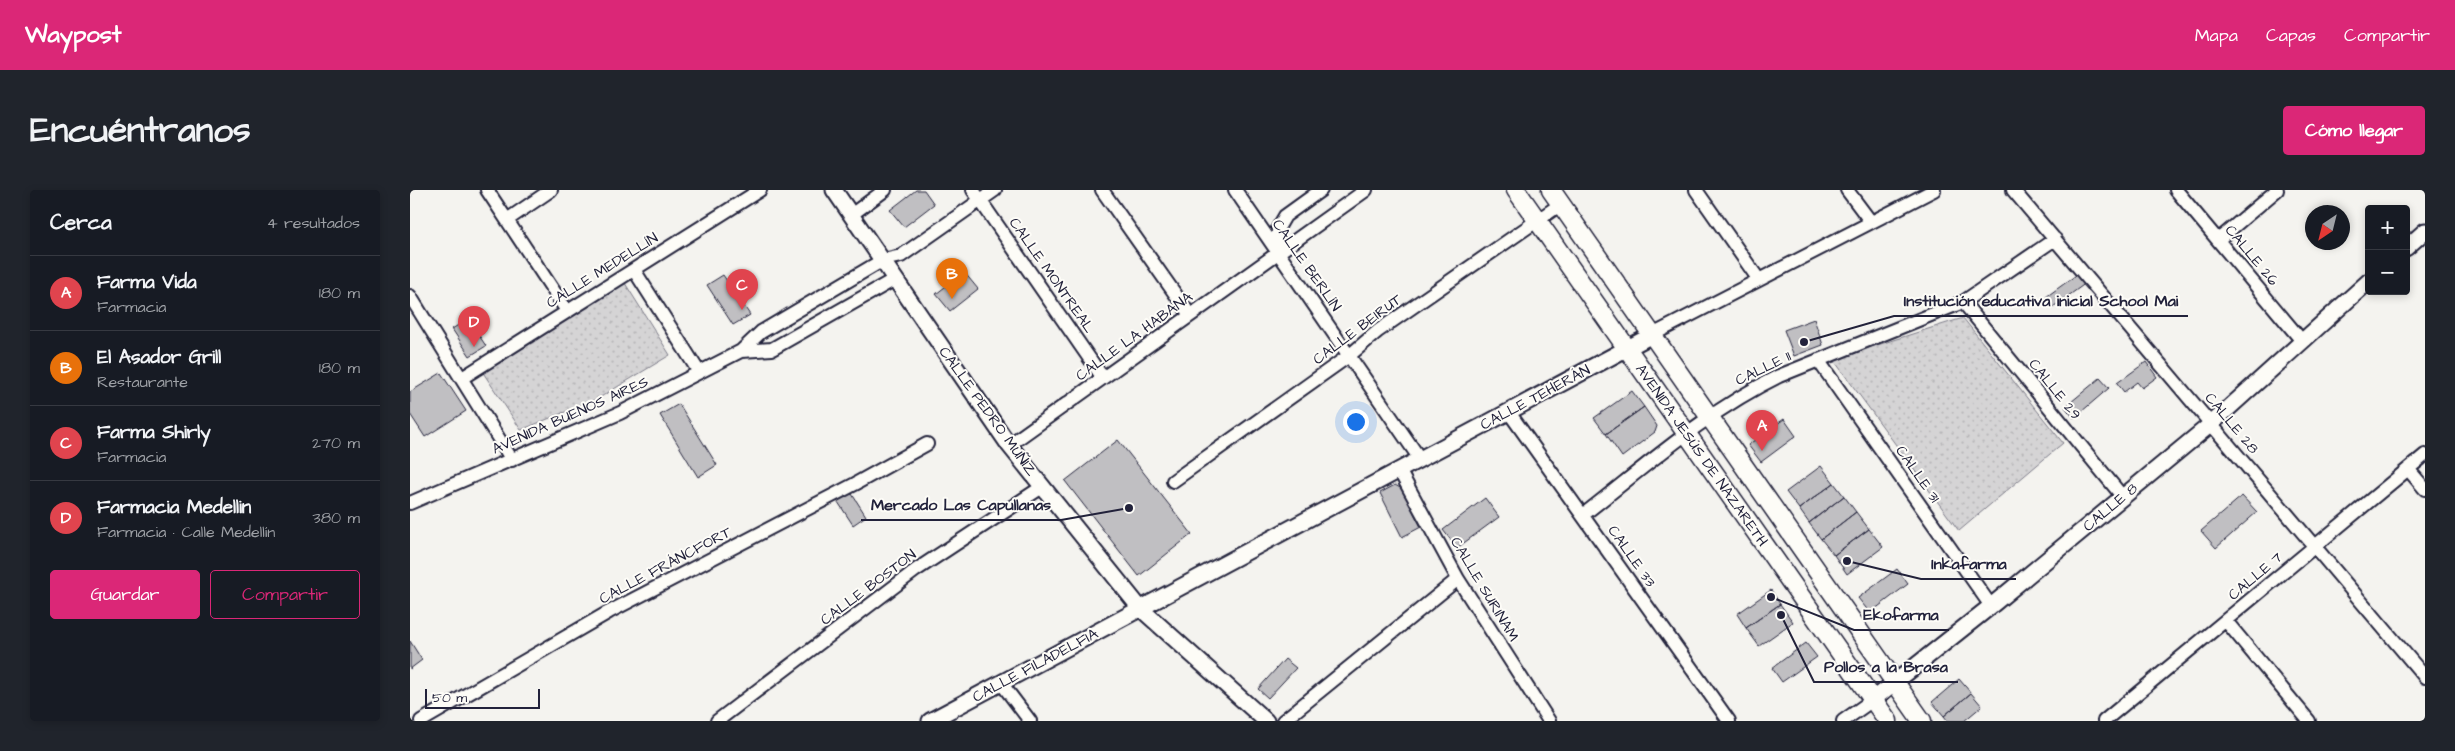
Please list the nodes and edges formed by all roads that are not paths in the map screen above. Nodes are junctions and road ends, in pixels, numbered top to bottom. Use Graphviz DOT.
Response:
graph roads {
  1 [pos="487,190"];
  2 [pos="551,190"];
  3 [pos="760,190"];
  4 [pos="834,190"];
  5 [pos="885,190"];
  6 [pos="995,190"];
  7 [pos="1102,190"];
  8 [pos="1235,190"];
  9 [pos="1320,190"];
  10 [pos="1366,190"];
  11 [pos="1516,190"];
  12 [pos="1696,190"];
  13 [pos="1847,190"];
  14 [pos="1934,190"];
  15 [pos="2013,190"];
  16 [pos="2176,190"];
  17 [pos="2277,190"];
  18 [pos="977,195"];
  19 [pos="1556,197"];
  20 [pos="851,215"];
  21 [pos="507,220"];
  22 [pos="1538,221"];
  23 [pos="1871,222"];
  24 [pos="2425,231"];
  25 [pos="2054,239"];
  26 [pos="2218,240"];
  27 [pos="2410,244"];
  28 [pos="1278,252"];
  29 [pos="883,260"];
  30 [pos="634,270"];
  31 [pos="895,279"];
  32 [pos="1759,280"];
  33 [pos="2365,285"];
  34 [pos="410,296"];
  35 [pos="1963,302"];
  36 [pos="568,311"];
  37 [pos="415,314"];
  38 [pos="1190,315"];
  39 [pos="1652,335"];
  40 [pos="2302,341"];
  41 [pos="1627,348"];
  42 [pos="741,351"];
  43 [pos="1350,355"];
  44 [pos="1818,360"];
  45 [pos="699,372"];
  46 [pos="462,378"];
  47 [pos="1103,378"];
  48 [pos="1508,412"];
  49 [pos="1710,418"];
  50 [pos="2211,424"];
  51 [pos="1687,434"];
  52 [pos="927,444"];
  53 [pos="1009,445"];
  54 [pos="2425,455"];
  55 [pos="1420,458"];
  56 [pos="512,460"];
  57 [pos="2408,469"];
  58 [pos="1399,470"];
  59 [pos="1173,481"];
  60 [pos="1042,487"];
  61 [pos="2425,489"];
  62 [pos="2122,496"];
  63 [pos="410,503"];
  64 [pos="1583,515"];
  65 [pos="2314,547"];
  66 [pos="1458,579"];
  67 [pos="1991,606"];
  68 [pos="1140,608"];
  69 [pos="2226,621"];
  70 [pos="2425,678"];
  71 [pos="1002,684"];
  72 [pos="1896,684"];
  73 [pos="1874,700"];
  74 [pos="2303,719"];
  75 [pos="421,721"];
  76 [pos="718,721"];
  77 [pos="930,721"];
  78 [pos="1030,721"];
  79 [pos="1266,721"];
  80 [pos="1283,721"];
  81 [pos="1550,721"];
  82 [pos="1729,721"];
  83 [pos="1843,721"];
  84 [pos="1888,721"];
  85 [pos="1922,721"];
  86 [pos="2104,721"];
  1 -- 21 [label="street"];
  2 -- 21 [label="street"];
  3 -- 30 [label="street, CALLE MEDELLÍN"];
  4 -- 20 [label="street, CALLE PEDRO MUÑIZ"];
  5 -- 20 [label="street"];
  6 -- 18 [label="street, AVENIDA BUENOS AIRES"];
  7 -- 38 [label="street"];
  8 -- 28 [label="street, CALLE BERLÍN"];
  9 -- 28 [label="street"];
  10 -- 28 [label="street, CALLE LA HABANA"];
  11 -- 22 [label="main road, AVENIDA JESÚS DE NAZARETH"];
  12 -- 32 [label="street"];
  13 -- 23 [label="street"];
  14 -- 23 [label="street, CALLE TEHERÁN"];
  15 -- 25 [label="street, CALLE 28"];
  16 -- 26 [label="street, CALLE 26"];
  17 -- 26 [label="street"];
  18 -- 29 [label="street, AVENIDA BUENOS AIRES"];
  18 -- 47 [label="street, CALLE MONTREAL"];
  19 -- 22 [label="street, CALLE BEIRUT"];
  19 -- 39 [label="main road, AVENIDA JESÚS DE NAZARETH"];
  20 -- 29 [label="street, CALLE PEDRO MUÑIZ"];
  21 -- 36 [label="street"];
  22 -- 41 [label="main road, AVENIDA JESÚS DE NAZARETH"];
  22 -- 43 [label="street, CALLE BEIRUT"];
  23 -- 32 [label="street, CALLE TEHERÁN"];
  24 -- 27 [label="street"];
  25 -- 35 [label="street, CALLE 11"];
  25 -- 50 [label="street, CALLE 28"];
  26 -- 40 [label="street, CALLE 26"];
  28 -- 38 [label="street, CALLE LA HABANA"];
  28 -- 43 [label="street, CALLE BERLÍN"];
  29 -- 31 [label="street, CALLE PEDRO MUÑIZ"];
  29 -- 42 [label="street, AVENIDA BUENOS AIRES"];
  30 -- 36 [label="street, CALLE MEDELLÍN"];
  30 -- 45 [label="street"];
  31 -- 42 [label="street, AVENIDA BUENOS AIRES"];
  31 -- 53 [label="street, CALLE PEDRO MUÑIZ"];
  32 -- 39 [label="street, CALLE TEHERÁN"];
  33 -- 40 [label="street, CALLE 8"];
  34 -- 37 [label="street"];
  35 -- 44 [label="street, CALLE 11"];
  35 -- 62 [label="street, CALLE 29"];
  36 -- 46 [label="street, CALLE MEDELLÍN"];
  37 -- 46 [label="street"];
  38 -- 47 [label="street, CALLE LA HABANA"];
  39 -- 41 [label="street, CALLE TEHERÁN"];
  39 -- 49 [label="main road, AVENIDA JESÚS DE NAZARETH"];
  40 -- 50 [label="street, CALLE 8"];
  41 -- 48 [label="street, CALLE TEHERÁN"];
  41 -- 51 [label="main road, AVENIDA JESÚS DE NAZARETH"];
  42 -- 45 [label="street, AVENIDA BUENOS AIRES"];
  43 -- 55 [label="street, CALLE BERLÍN"];
  43 -- 59 [label="street, CALLE BEIRUT"];
  44 -- 49 [label="street, CALLE 11"];
  44 -- 67 [label="street, CALLE 31"];
  45 -- 56 [label="street, AVENIDA BUENOS AIRES"];
  46 -- 56 [label="street"];
  47 -- 53 [label="street, CALLE LA HABANA"];
  48 -- 55 [label="street, CALLE TEHERÁN"];
  48 -- 64 [label="street, CALLE 33"];
  49 -- 51 [label="street, CALLE 11"];
  49 -- 72 [label="main road, AVENIDA JESÚS DE NAZARETH"];
  50 -- 62 [label="street, CALLE 8"];
  50 -- 65 [label="street, CALLE 28"];
  51 -- 64 [label="street, CALLE 11"];
  51 -- 73 [label="main road, AVENIDA JESÚS DE NAZARETH"];
  52 -- 75 [label="street, CALLE FRÁNCFORT"];
  53 -- 60 [label="street, CALLE PEDRO MUÑIZ"];
  54 -- 57 [label="street, CALLE 7"];
  55 -- 58 [label="street, CALLE TEHERÁN"];
  56 -- 63 [label="street, AVENIDA BUENOS AIRES"];
  57 -- 61 [label="street"];
  57 -- 65 [label="street, CALLE 7"];
  58 -- 66 [label="street, CALLE SURINAM"];
  58 -- 68 [label="street, CALLE TEHERÁN"];
  60 -- 68 [label="street, CALLE PEDRO MUÑIZ"];
  60 -- 76 [label="street, CALLE BOSTON"];
  62 -- 67 [label="street, CALLE 8"];
  64 -- 82 [label="street, CALLE 33"];
  65 -- 69 [label="street, CALLE 7"];
  65 -- 70 [label="street, CALLE 28"];
  66 -- 80 [label="street"];
  66 -- 81 [label="street, CALLE SURINAM"];
  67 -- 72 [label="street, CALLE 8"];
  68 -- 71 [label="street, CALLE FILADELFIA"];
  68 -- 79 [label="street, CALLE PEDRO MUÑIZ"];
  69 -- 74 [label="street"];
  69 -- 86 [label="street, CALLE 7"];
  71 -- 77 [label="street, CALLE FILADELFIA"];
  71 -- 78 [label="street"];
  72 -- 73 [label="street, CALLE 8"];
  72 -- 85 [label="main road, AVENIDA JESÚS DE NAZARETH"];
  73 -- 83 [label="street, CALLE 8"];
  73 -- 84 [label="main road, AVENIDA JESÚS DE NAZARETH"];
}
